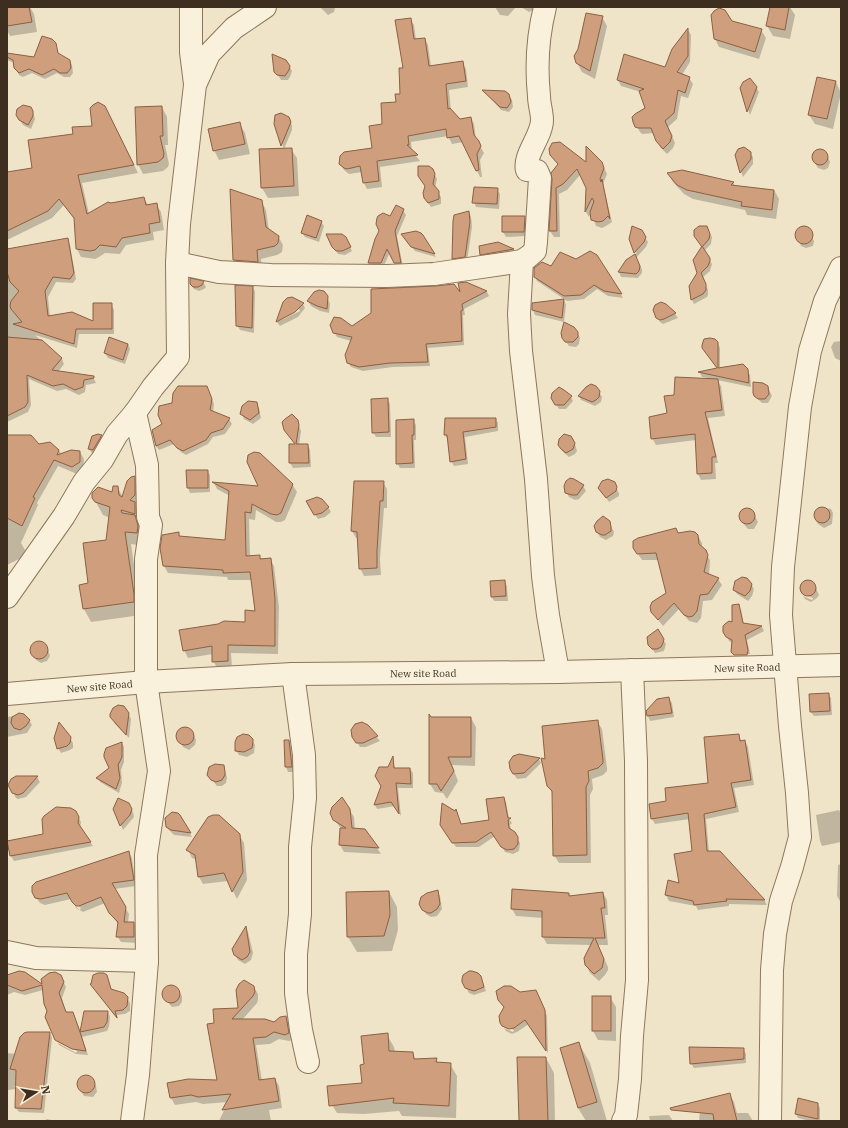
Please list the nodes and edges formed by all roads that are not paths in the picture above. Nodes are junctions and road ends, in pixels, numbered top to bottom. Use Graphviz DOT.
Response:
graph roads {
  1 [pos="191,7"];
  2 [pos="265,7"];
  3 [pos="545,7"];
  4 [pos="195,85"];
  5 [pos="522,261"];
  6 [pos="177,263"];
  7 [pos="841,268"];
  8 [pos="135,413"];
  9 [pos="7,597"];
  10 [pos="841,665"];
  11 [pos="784,667"];
  12 [pos="632,670"];
  13 [pos="558,672"];
  14 [pos="293,674"];
  15 [pos="146,682"];
  16 [pos="7,694"];
  17 [pos="7,952"];
  18 [pos="147,962"];
  19 [pos="308,1062"];
  20 [pos="132,1121"];
  21 [pos="623,1121"];
  22 [pos="770,1121"];
  1 -- 4 [label="street"];
  2 -- 4 [label="street"];
  3 -- 5 [label="street"];
  4 -- 6 [label="street"];
  5 -- 6 [label="street"];
  5 -- 13 [label="street"];
  6 -- 8 [label="street"];
  7 -- 11 [label="street"];
  8 -- 9 [label="street"];
  8 -- 15 [label="street"];
  10 -- 11 [label="street, New site Road"];
  11 -- 12 [label="street, New site Road"];
  11 -- 22 [label="street"];
  12 -- 13 [label="street, New site Road"];
  12 -- 21 [label="street"];
  13 -- 14 [label="street, New site Road"];
  14 -- 15 [label="street, New site Road"];
  14 -- 19 [label="street"];
  15 -- 16 [label="street, New site Road"];
  15 -- 18 [label="street"];
  17 -- 18 [label="street"];
  18 -- 20 [label="street"];
}
